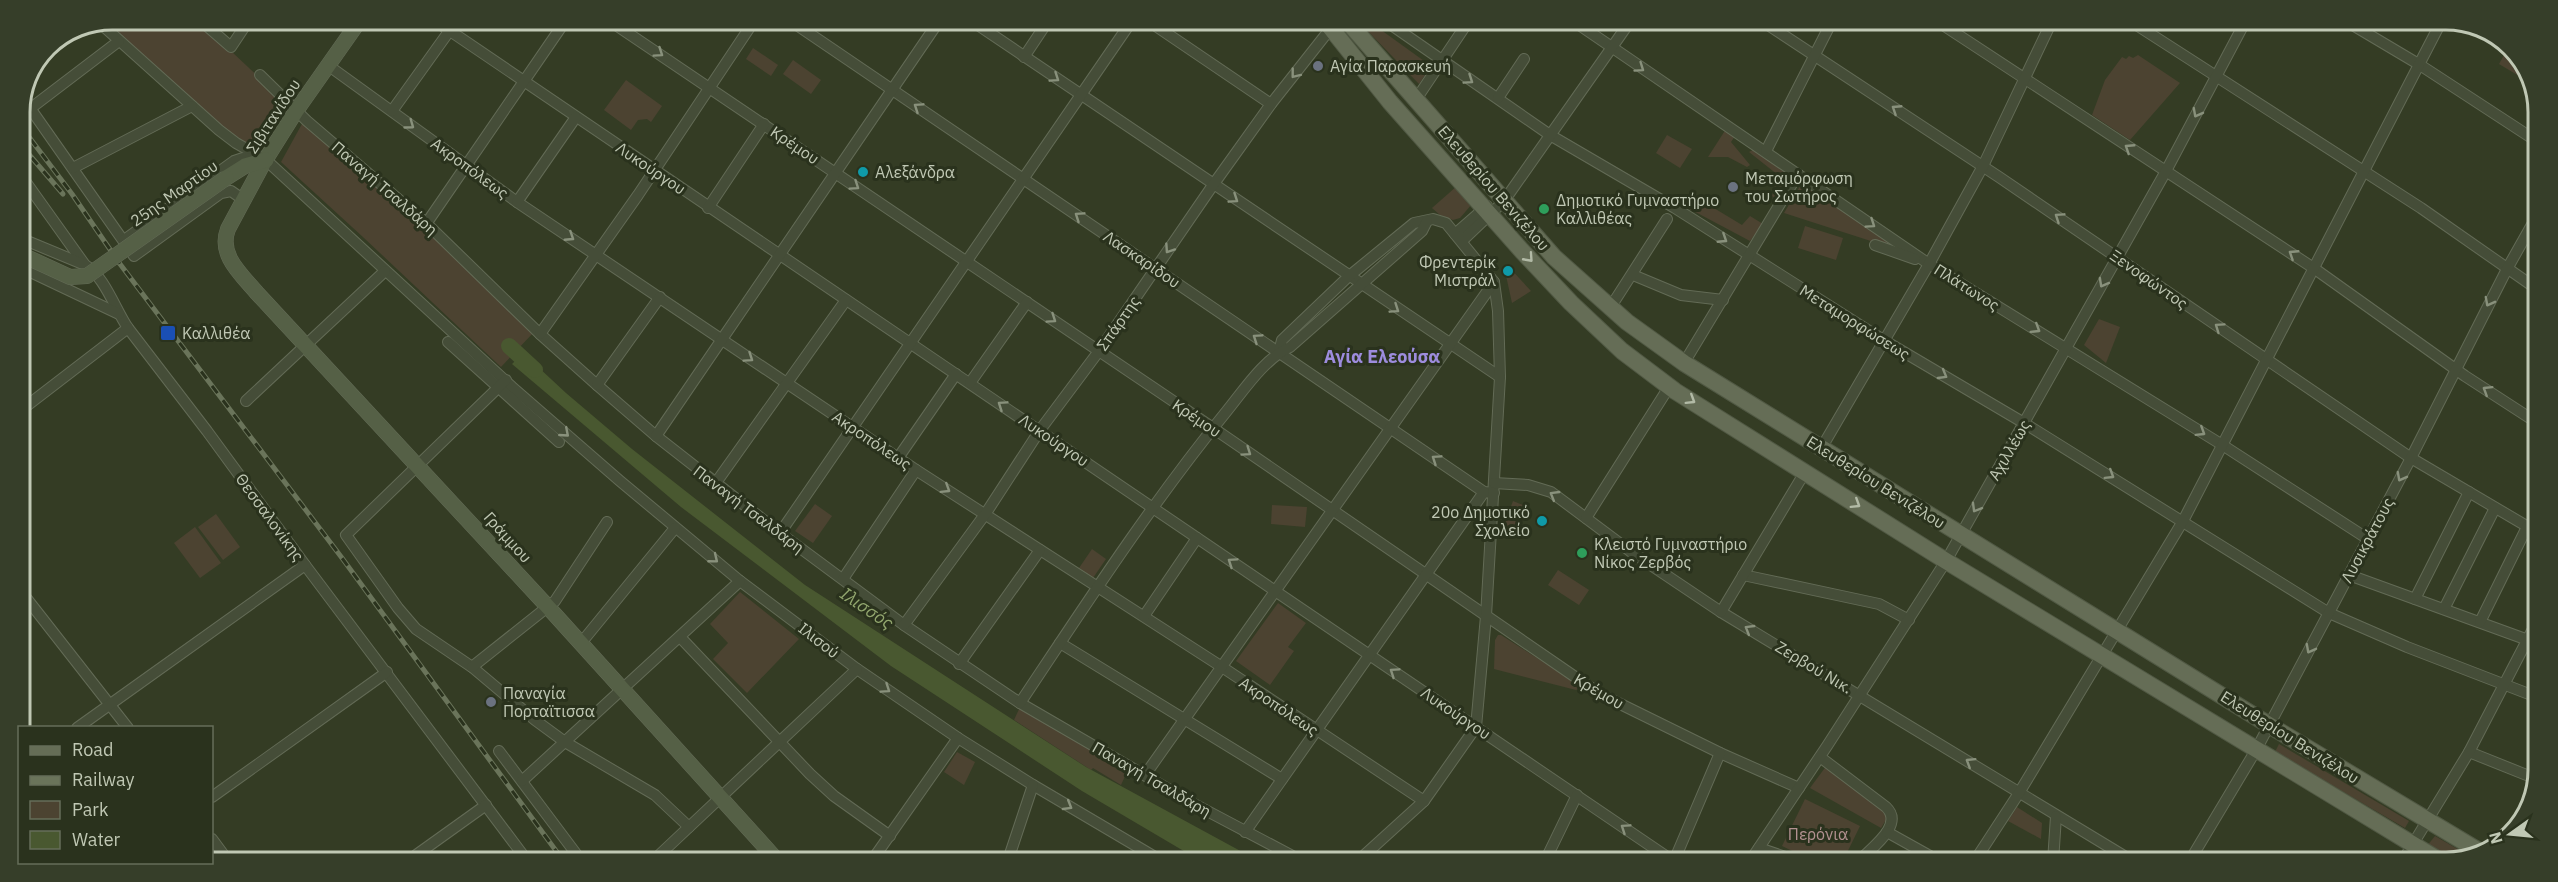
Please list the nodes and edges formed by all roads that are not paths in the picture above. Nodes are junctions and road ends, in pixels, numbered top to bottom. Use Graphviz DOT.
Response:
graph roads {
  1 [pos="211,30"];
  2 [pos="242,30"];
  3 [pos="353,30"];
  4 [pos="450,30"];
  5 [pos="559,30"];
  6 [pos="624,30"];
  7 [pos="748,30"];
  8 [pos="804,30"];
  9 [pos="933,30"];
  10 [pos="985,30"];
  11 [pos="1042,30"];
  12 [pos="1125,30"];
  13 [pos="1162,30"];
  14 [pos="1325,30"];
  15 [pos="1334,30"];
  16 [pos="1355,30"];
  17 [pos="1398,30"];
  18 [pos="1462,30"];
  19 [pos="1586,30"];
  20 [pos="1624,30"];
  21 [pos="1776,30"];
  22 [pos="1827,30"];
  23 [pos="1951,30"];
  24 [pos="2048,30"];
  25 [pos="2143,30"];
  26 [pos="2241,30"];
  27 [pos="2361,30"];
  28 [pos="2437,30"];
  29 [pos="108,31"];
  30 [pos="119,41"];
  31 [pos="1612,48"];
  32 [pos="1814,55"];
  33 [pos="1024,57"];
  34 [pos="1524,59"];
  35 [pos="1441,61"];
  36 [pos="2420,65"];
  37 [pos="329,66"];
  38 [pos="260,75"];
  39 [pos="2216,77"];
  40 [pos="2024,78"];
  41 [pos="524,82"];
  42 [pos="710,87"];
  43 [pos="892,90"];
  44 [pos="1080,95"];
  45 [pos="1417,98"];
  46 [pos="1498,98"];
  47 [pos="1271,104"];
  48 [pos="192,106"];
  49 [pos="31,108"];
  50 [pos="296,111"];
  51 [pos="392,111"];
  52 [pos="576,117"];
  53 [pos="764,124"];
  54 [pos="1550,135"];
  55 [pos="2528,135"];
  56 [pos="1766,151"];
  57 [pos="266,160"];
  58 [pos="466,165"];
  59 [pos="1983,166"];
  60 [pos="73,168"];
  61 [pos="654,170"];
  62 [pos="2166,171"];
  63 [pos="836,172"];
  64 [pos="2365,172"];
  65 [pos="1798,174"];
  66 [pos="1023,178"];
  67 [pos="1213,185"];
  68 [pos="30,188"];
  69 [pos="244,200"];
  70 [pos="1504,201"];
  71 [pos="517,202"];
  72 [pos="708,208"];
  73 [pos="1487,211"];
  74 [pos="1667,219"];
  75 [pos="1427,221"];
  76 [pos="426,224"];
  77 [pos="2528,232"];
  78 [pos="226,236"];
  79 [pos="1459,237"];
  80 [pos="123,240"];
  81 [pos="30,242"];
  82 [pos="1875,244"];
  83 [pos="596,254"];
  84 [pos="779,255"];
  85 [pos="1748,255"];
  86 [pos="2118,257"];
  87 [pos="30,259"];
  88 [pos="967,261"];
  89 [pos="1929,264"];
  90 [pos="85,265"];
  91 [pos="1156,268"];
  92 [pos="2315,269"];
  93 [pos="2507,269"];
  94 [pos="385,271"];
  95 [pos="30,272"];
  96 [pos="1633,275"];
  97 [pos="1348,277"];
  98 [pos="1494,282"];
  99 [pos="2528,283"];
  100 [pos="1360,285"];
  101 [pos="660,297"];
  102 [pos="846,300"];
  103 [pos="1723,300"];
  104 [pos="1027,302"];
  105 [pos="1610,308"];
  106 [pos="119,314"];
  107 [pos="128,328"];
  108 [pos="540,334"];
  109 [pos="722,339"];
  110 [pos="1885,341"];
  111 [pos="448,342"];
  112 [pos="910,343"];
  113 [pos="1450,345"];
  114 [pos="306,346"];
  115 [pos="2066,348"];
  116 [pos="1099,351"];
  117 [pos="1279,352"];
  118 [pos="2267,361"];
  119 [pos="1684,363"];
  120 [pos="2454,369"];
  121 [pos="956,374"];
  122 [pos="1500,377"];
  123 [pos="503,383"];
  124 [pos="970,383"];
  125 [pos="787,384"];
  126 [pos="597,385"];
  127 [pos="1669,387"];
  128 [pos="246,401"];
  129 [pos="30,403"];
  130 [pos="2528,417"];
  131 [pos="2025,423"];
  132 [pos="852,427"];
  133 [pos="1213,428"];
  134 [pos="1391,428"];
  135 [pos="1041,430"];
  136 [pos="656,435"];
  137 [pos="559,442"];
  138 [pos="2224,446"];
  139 [pos="1822,447"];
  140 [pos="898,458"];
  141 [pos="2411,458"];
  142 [pos="418,464"];
  143 [pos="916,470"];
  144 [pos="1805,472"];
  145 [pos="716,484"];
  146 [pos="1491,489"];
  147 [pos="2469,492"];
  148 [pos="1154,508"];
  149 [pos="2494,508"];
  150 [pos="1332,511"];
  151 [pos="986,513"];
  152 [pos="1586,518"];
  153 [pos="2183,521"];
  154 [pos="606,522"];
  155 [pos="2528,527"];
  156 [pos="675,528"];
  157 [pos="780,533"];
  158 [pos="2528,534"];
  159 [pos="1961,535"];
  160 [pos="1197,538"];
  161 [pos="2368,539"];
  162 [pos="1040,550"];
  163 [pos="1946,561"];
  164 [pos="305,565"];
  165 [pos="1425,575"];
  166 [pos="1743,575"];
  167 [pos="2349,575"];
  168 [pos="843,579"];
  169 [pos="740,581"];
  170 [pos="1096,588"];
  171 [pos="1276,591"];
  172 [pos="2415,599"];
  173 [pos="30,602"];
  174 [pos="548,606"];
  175 [pos="2444,609"];
  176 [pos="1721,612"];
  177 [pos="2329,613"];
  178 [pos="1144,616"];
  179 [pos="1486,616"];
  180 [pos="1909,620"];
  181 [pos="2480,622"];
  182 [pos="904,625"];
  183 [pos="2118,631"];
  184 [pos="680,637"];
  185 [pos="2528,640"];
  186 [pos="581,643"];
  187 [pos="1060,643"];
  188 [pos="1369,655"];
  189 [pos="2102,657"];
  190 [pos="959,664"];
  191 [pos="472,667"];
  192 [pos="1222,667"];
  193 [pos="856,669"];
  194 [pos="387,672"];
  195 [pos="2506,684"];
  196 [pos="622,690"];
  197 [pos="2528,693"];
  198 [pos="1860,695"];
  199 [pos="111,703"];
  200 [pos="1020,703"];
  201 [pos="1185,720"];
  202 [pos="2269,725"];
  203 [pos="79,726"];
  204 [pos="127,726"];
  205 [pos="1476,727"];
  206 [pos="1317,731"];
  207 [pos="958,738"];
  208 [pos="565,742"];
  209 [pos="779,742"];
  210 [pos="2256,750"];
  211 [pos="499,751"];
  212 [pos="2469,752"];
  213 [pos="1720,753"];
  214 [pos="1820,757"];
  215 [pos="1145,775"];
  216 [pos="2528,775"];
  217 [pos="1282,779"];
  218 [pos="522,781"];
  219 [pos="1033,785"];
  220 [pos="1799,788"];
  221 [pos="2019,793"];
  222 [pos="1577,795"];
  223 [pos="213,796"];
  224 [pos="719,798"];
  225 [pos="1424,801"];
  226 [pos="486,805"];
  227 [pos="2056,816"];
  228 [pos="2427,822"];
  229 [pos="688,827"];
  230 [pos="1245,832"];
  231 [pos="1887,832"];
  232 [pos="890,836"];
  233 [pos="2412,845"];
  234 [pos="1759,848"];
  235 [pos="2473,848"];
  236 [pos="420,852"];
  237 [pos="521,852"];
  238 [pos="575,852"];
  239 [pos="662,852"];
  240 [pos="769,852"];
  241 [pos="878,852"];
  242 [pos="1011,852"];
  243 [pos="1138,852"];
  244 [pos="1284,852"];
  245 [pos="1368,852"];
  246 [pos="1549,852"];
  247 [pos="1660,852"];
  248 [pos="1677,852"];
  249 [pos="1756,852"];
  250 [pos="1771,852"];
  251 [pos="1867,852"];
  252 [pos="1923,852"];
  253 [pos="1981,852"];
  254 [pos="2054,852"];
  255 [pos="2117,852"];
  256 [pos="2195,852"];
  257 [pos="2408,852"];
  258 [pos="2424,852"];
  1 -- 2 [label="street"];
  3 -- 37 [label="street, Σιβιτανίδου"];
  4 -- 41 [label="street, Λυκούργου"];
  4 -- 51 [label="street"];
  5 -- 41 [label="street"];
  6 -- 42 [label="street, Κρέμου, one-way"];
  7 -- 42 [label="street"];
  8 -- 43 [label="street, Λασκαρίδου"];
  9 -- 43 [label="street"];
  10 -- 33 [label="street"];
  11 -- 33 [label="street"];
  12 -- 44 [label="street"];
  13 -- 47 [label="street"];
  14 -- 47 [label="street, Σπάρτης, one-way"];
  15 -- 73 [label="main road, Ελευθερίου Βενιζέλου"];
  16 -- 45 [label="main road, Ελευθερίου Βενιζέλου"];
  17 -- 35 [label="street, Μεταμορφώσεως"];
  18 -- 35 [label="street"];
  19 -- 31 [label="street, Πλάτωνος"];
  20 -- 31 [label="street"];
  21 -- 32 [label="street, Ξενοφώντος"];
  22 -- 32 [label="street"];
  23 -- 40 [label="street"];
  24 -- 40 [label="street"];
  25 -- 39 [label="street"];
  26 -- 39 [label="street, Αχιλλέως"];
  27 -- 36 [label="street"];
  28 -- 36 [label="street"];
  29 -- 30 [label="street"];
  30 -- 48 [label="street"];
  30 -- 49 [label="street"];
  31 -- 54 [label="street"];
  31 -- 56 [label="street, Πλάτωνος, one-way"];
  32 -- 56 [label="street"];
  59 -- 32 [label="street, Ξενοφώντος, one-way"];
  33 -- 44 [label="street, one-way"];
  34 -- 46 [label="street"];
  35 -- 45 [label="street"];
  35 -- 46 [label="street, Μεταμορφώσεως, one-way"];
  36 -- 55 [label="street"];
  36 -- 64 [label="street"];
  37 -- 50 [label="street, Σιβιτανίδου"];
  37 -- 51 [label="street, Ακροπόλεως"];
  38 -- 50 [label="street, Παναγή Τσαλδάρη"];
  39 -- 62 [label="street, Αχιλλέως, one-way"];
  39 -- 64 [label="street"];
  40 -- 59 [label="street"];
  62 -- 40 [label="street, one-way"];
  41 -- 52 [label="street, Λυκούργου"];
  41 -- 58 [label="street"];
  42 -- 53 [label="street, Κρέμου"];
  42 -- 61 [label="street"];
  43 -- 63 [label="street"];
  66 -- 43 [label="street, Λασκαρίδου, one-way"];
  44 -- 66 [label="street"];
  44 -- 67 [label="street"];
  45 -- 70 [label="main road, Ελευθερίου Βενιζέλου"];
  46 -- 54 [label="street, Μεταμορφώσεως"];
  47 -- 67 [label="street, Σπάρτης"];
  48 -- 57 [label="street"];
  48 -- 60 [label="street"];
  49 -- 60 [label="street"];
  50 -- 57 [label="street, Σιβιτανίδου"];
  50 -- 76 [label="street, Παναγή Τσαλδάρη"];
  51 -- 58 [label="street, Ακροπόλεως, one-way"];
  52 -- 61 [label="street, Λυκούργου"];
  52 -- 71 [label="street"];
  53 -- 63 [label="street, Κρέμου"];
  53 -- 72 [label="street"];
  54 -- 70 [label="street"];
  54 -- 85 [label="street, Μεταμορφώσεως, one-way"];
  56 -- 65 [label="street, Πλάτωνος"];
  57 -- 69 [label="street, Σιβιτανίδου"];
  57 -- 80 [label="street, 25ης Μαρτίου"];
  57 -- 87 [label="street, 25ης Μαρτίου, bridge"];
  57 -- 94 [label="street"];
  58 -- 71 [label="street, Ακροπόλεως"];
  58 -- 76 [label="street"];
  86 -- 59 [label="street, Ξενοφώντος, one-way"];
  59 -- 89 [label="street"];
  60 -- 80 [label="street"];
  61 -- 72 [label="street, Λυκούργου"];
  61 -- 83 [label="street"];
  62 -- 86 [label="street, Αχιλλέως"];
  92 -- 62 [label="street, one-way"];
  63 -- 84 [label="street"];
  63 -- 88 [label="street, Κρέμου, one-way"];
  64 -- 92 [label="street"];
  64 -- 93 [label="street"];
  65 -- 85 [label="street"];
  65 -- 89 [label="street, Πλάτωνος, one-way"];
  66 -- 88 [label="street"];
  91 -- 66 [label="street, Λασκαρίδου, one-way"];
  67 -- 91 [label="street, Σπάρτης, one-way"];
  67 -- 97 [label="street, one-way"];
  68 -- 90 [label="street, Θεσσαλονίκης"];
  69 -- 78 [label="street, Σιβιτανίδου"];
  69 -- 80 [label="street, 25ης Μαρτίου"];
  70 -- 73 [label="street"];
  70 -- 105 [label="main road, Ελευθερίου Βενιζέλου"];
  71 -- 83 [label="street, Ακροπόλεως, one-way"];
  72 -- 84 [label="street, Λυκούργου"];
  73 -- 79 [label="street"];
  73 -- 127 [label="main road, Ελευθερίου Βενιζέλου, one-way"];
  74 -- 96 [label="street"];
  75 -- 79 [label="street"];
  75 -- 97 [label="street"];
  75 -- 100 [label="street"];
  76 -- 108 [label="street, Παναγή Τσαλδάρη"];
  77 -- 93 [label="street, Λυσικράτους"];
  78 -- 114 [label="street, Γράμμου"];
  79 -- 98 [label="street"];
  81 -- 90 [label="street"];
  82 -- 89 [label="street"];
  83 -- 101 [label="street, Ακροπόλεως"];
  83 -- 108 [label="street"];
  84 -- 102 [label="street, Λυκούργου"];
  84 -- 109 [label="street"];
  85 -- 103 [label="street"];
  85 -- 110 [label="street, Μεταμορφώσεως"];
  86 -- 115 [label="street, Αχιλλέως, one-way"];
  118 -- 86 [label="street, Ξενοφώντος, one-way"];
  88 -- 104 [label="street, Κρέμου"];
  88 -- 112 [label="street"];
  89 -- 110 [label="street"];
  89 -- 115 [label="street, Πλάτωνος, one-way"];
  90 -- 106 [label="street, Θεσσαλονίκης"];
  91 -- 116 [label="street, Σπάρτης"];
  117 -- 91 [label="street, Λασκαρίδου, one-way"];
  92 -- 118 [label="street"];
  92 -- 120 [label="street"];
  93 -- 99 [label="street"];
  93 -- 120 [label="street, Λυσικράτους, one-way"];
  94 -- 114 [label="street"];
  94 -- 123 [label="street"];
  95 -- 106 [label="street"];
  96 -- 103 [label="street"];
  96 -- 105 [label="street"];
  97 -- 100 [label="street"];
  97 -- 117 [label="street"];
  98 -- 113 [label="street"];
  98 -- 122 [label="street"];
  100 -- 113 [label="street, one-way"];
  100 -- 117 [label="street"];
  101 -- 109 [label="street, Ακροπόλεως"];
  101 -- 126 [label="street"];
  102 -- 112 [label="street, Λυκούργου"];
  102 -- 125 [label="street"];
  103 -- 119 [label="street"];
  104 -- 116 [label="street, Κρέμου, one-way"];
  104 -- 124 [label="street"];
  105 -- 119 [label="main road, Ελευθερίου Βενιζέλου"];
  106 -- 107 [label="street, Θεσσαλονίκης"];
  107 -- 129 [label="street"];
  107 -- 164 [label="street, Θεσσαλονίκης"];
  108 -- 126 [label="street, Παναγή Τσαλδάρη"];
  109 -- 125 [label="street, Ακροπόλεως, one-way"];
  109 -- 136 [label="street"];
  110 -- 131 [label="street, Μεταμορφώσεως, one-way"];
  110 -- 139 [label="street"];
  111 -- 123 [label="street"];
  112 -- 121 [label="street, Λυκούργου"];
  112 -- 132 [label="street"];
  113 -- 122 [label="street"];
  113 -- 134 [label="street"];
  114 -- 128 [label="street"];
  114 -- 142 [label="street, Γράμμου"];
  115 -- 131 [label="street, Αχιλλέως"];
  115 -- 138 [label="street, Πλάτωνος, one-way"];
  116 -- 133 [label="street, Κρέμου"];
  116 -- 135 [label="street, Σπάρτης"];
  117 -- 133 [label="street"];
  117 -- 134 [label="street, Λασκαρίδου"];
  118 -- 138 [label="street"];
  118 -- 141 [label="street, Ξενοφώντος"];
  119 -- 139 [label="main road, Ελευθερίου Βενιζέλου"];
  130 -- 120 [label="street, one-way"];
  120 -- 141 [label="street, Λυσικράτους"];
  121 -- 124 [label="street, Λυκούργου"];
  121 -- 140 [label="street"];
  122 -- 146 [label="street"];
  123 -- 137 [label="street"];
  123 -- 142 [label="street"];
  123 -- 156 [label="street, Ιλισού, one-way"];
  135 -- 124 [label="street, Λυκούργου, one-way"];
  125 -- 132 [label="street, Ακροπόλεως"];
  125 -- 145 [label="street"];
  126 -- 136 [label="street, Παναγή Τσαλδάρη"];
  127 -- 144 [label="main road, Ελευθερίου Βενιζέλου, one-way"];
  127 -- 152 [label="street"];
  131 -- 153 [label="street, Μεταμορφώσεως, one-way"];
  131 -- 159 [label="street, Αχιλλέως, one-way"];
  132 -- 140 [label="street, Ακροπόλεως"];
  132 -- 157 [label="street"];
  133 -- 148 [label="street"];
  133 -- 150 [label="street, Κρέμου, one-way"];
  146 -- 134 [label="street, Λασκαρίδου, one-way"];
  134 -- 150 [label="street"];
  135 -- 148 [label="street, Λυκούργου"];
  135 -- 151 [label="street, Σπάρτης"];
  136 -- 145 [label="street, Παναγή Τσαλδάρη"];
  138 -- 153 [label="street"];
  138 -- 161 [label="street, Πλάτωνος"];
  139 -- 159 [label="main road, Ελευθερίου Βενιζέλου"];
  140 -- 143 [label="street, Ακροπόλεως"];
  141 -- 147 [label="street, Ξενοφώντος"];
  141 -- 161 [label="street, Λυσικράτους, one-way"];
  142 -- 174 [label="street, Γράμμου"];
  142 -- 191 [label="street"];
  143 -- 151 [label="street, Ακροπόλεως, one-way"];
  143 -- 168 [label="street"];
  144 -- 163 [label="main road, Ελευθερίου Βενιζέλου, one-way"];
  144 -- 166 [label="street"];
  145 -- 157 [label="street, Παναγή Τσαλδάρη"];
  152 -- 146 [label="street, Ζερβού Νικ., one-way"];
  146 -- 165 [label="street"];
  146 -- 179 [label="street"];
  147 -- 149 [label="street, Ξενοφώντος"];
  147 -- 172 [label="street"];
  148 -- 160 [label="street, Λυκούργου"];
  148 -- 170 [label="street"];
  149 -- 155 [label="street, Ξενοφώντος"];
  149 -- 175 [label="street"];
  150 -- 165 [label="street, Κρέμου"];
  150 -- 171 [label="street"];
  151 -- 162 [label="street, Ακροπόλεως"];
  151 -- 182 [label="street, Σπάρτης"];
  152 -- 176 [label="street, Ζερβού Νικ."];
  153 -- 177 [label="street, Μεταμορφώσεως"];
  153 -- 183 [label="street"];
  154 -- 174 [label="street"];
  156 -- 169 [label="street, Ιλισού, one-way"];
  156 -- 186 [label="street"];
  157 -- 168 [label="street, Παναγή Τσαλδάρη"];
  158 -- 181 [label="street"];
  159 -- 163 [label="street, Αχιλλέως"];
  159 -- 183 [label="main road, Ελευθερίου Βενιζέλου"];
  171 -- 160 [label="street, Λυκούργου, one-way"];
  160 -- 178 [label="street"];
  161 -- 167 [label="street, Λυσικράτους"];
  162 -- 170 [label="street, Ακροπόλεως"];
  162 -- 190 [label="street"];
  163 -- 180 [label="street, Αχιλλέως"];
  163 -- 189 [label="main road, Ελευθερίου Βενιζέλου"];
  164 -- 194 [label="street, Θεσσαλονίκης"];
  164 -- 199 [label="street"];
  165 -- 179 [label="street, Κρέμου"];
  165 -- 188 [label="street"];
  166 -- 176 [label="street"];
  166 -- 180 [label="street"];
  167 -- 172 [label="street"];
  167 -- 177 [label="street, Λυσικράτους"];
  168 -- 182 [label="street, Παναγή Τσαλδάρη"];
  169 -- 184 [label="street"];
  169 -- 193 [label="street, Ιλισού"];
  170 -- 178 [label="street, Ακροπόλεως"];
  170 -- 187 [label="street"];
  171 -- 188 [label="street, Λυκούργου"];
  171 -- 192 [label="street"];
  172 -- 175 [label="street"];
  173 -- 199 [label="street"];
  174 -- 186 [label="street, Γράμμου"];
  174 -- 191 [label="street"];
  175 -- 181 [label="street"];
  198 -- 176 [label="street, Ζερβού Νικ., one-way"];
  177 -- 195 [label="street, Μεταμορφώσεως"];
  177 -- 202 [label="street, Λυσικράτους, one-way"];
  178 -- 192 [label="street, Ακροπόλεως"];
  179 -- 205 [label="street"];
  179 -- 213 [label="street, Κρέμου"];
  180 -- 198 [label="street, Αχιλλέως"];
  181 -- 185 [label="street"];
  182 -- 190 [label="street, Παναγή Τσαλδάρη"];
  183 -- 189 [label="street"];
  183 -- 202 [label="main road, Ελευθερίου Βενιζέλου"];
  184 -- 196 [label="street"];
  184 -- 209 [label="street"];
  185 -- 195 [label="street"];
  186 -- 196 [label="street, Γράμμου"];
  187 -- 200 [label="street"];
  187 -- 201 [label="street"];
  205 -- 188 [label="street, Λυκούργου, one-way"];
  188 -- 206 [label="street"];
  189 -- 210 [label="main road, Ελευθερίου Βενιζέλου"];
  189 -- 221 [label="street"];
  190 -- 200 [label="street, Παναγή Τσαλδάρη"];
  191 -- 208 [label="street"];
  192 -- 201 [label="street"];
  192 -- 206 [label="street, Ακροπόλεως"];
  193 -- 207 [label="street, Ιλισού, one-way"];
  193 -- 209 [label="street"];
  194 -- 223 [label="street"];
  194 -- 226 [label="street, Θεσσαλονίκης"];
  195 -- 197 [label="street, Μεταμορφώσεως"];
  195 -- 212 [label="street"];
  196 -- 208 [label="street"];
  196 -- 224 [label="street, Γράμμου"];
  198 -- 214 [label="street, Αχιλλέως"];
  221 -- 198 [label="street, Ζερβού Νικ., one-way"];
  199 -- 203 [label="street"];
  199 -- 204 [label="street"];
  200 -- 215 [label="street, Παναγή Τσαλδάρη"];
  201 -- 215 [label="street"];
  201 -- 217 [label="street"];
  202 -- 210 [label="street, Λυσικράτους"];
  202 -- 228 [label="main road, Ελευθερίου Βενιζέλου"];
  205 -- 222 [label="street, Λυκούργου"];
  205 -- 225 [label="street"];
  206 -- 217 [label="street"];
  206 -- 225 [label="street, Ακροπόλεως"];
  207 -- 219 [label="street, Ιλισού"];
  207 -- 232 [label="street"];
  208 -- 218 [label="street"];
  208 -- 229 [label="street"];
  209 -- 224 [label="street"];
  209 -- 232 [label="street"];
  210 -- 233 [label="main road, Ελευθερίου Βενιζέλου"];
  210 -- 256 [label="street, Λυσικράτους"];
  211 -- 218 [label="street"];
  212 -- 216 [label="street"];
  212 -- 228 [label="street"];
  213 -- 220 [label="street, Κρέμου"];
  213 -- 248 [label="street"];
  214 -- 220 [label="street, Αχιλλέως"];
  214 -- 231 [label="street"];
  215 -- 230 [label="street, Παναγή Τσαλδάρη"];
  217 -- 230 [label="street"];
  218 -- 238 [label="street"];
  219 -- 242 [label="street"];
  219 -- 243 [label="street, Ιλισού, one-way"];
  220 -- 234 [label="street, Αχιλλέως"];
  221 -- 227 [label="street, Ζερβού Νικ."];
  221 -- 253 [label="street"];
  222 -- 246 [label="street"];
  247 -- 222 [label="street, Λυκούργου, one-way"];
  224 -- 229 [label="street"];
  224 -- 240 [label="street, Γράμμου"];
  225 -- 245 [label="street"];
  226 -- 236 [label="street"];
  226 -- 237 [label="street, Θεσσαλονίκης"];
  227 -- 254 [label="street"];
  227 -- 255 [label="street, Ζερβού Νικ."];
  228 -- 233 [label="street"];
  228 -- 235 [label="main road, Ελευθερίου Βενιζέλου"];
  229 -- 239 [label="street"];
  230 -- 244 [label="street, Παναγή Τσαλδάρη"];
  231 -- 251 [label="street"];
  231 -- 252 [label="street"];
  232 -- 241 [label="street"];
  233 -- 257 [label="street"];
  233 -- 258 [label="main road, Ελευθερίου Βενιζέλου"];
  234 -- 249 [label="street, Αχιλλέως"];
  234 -- 250 [label="street"];
}
